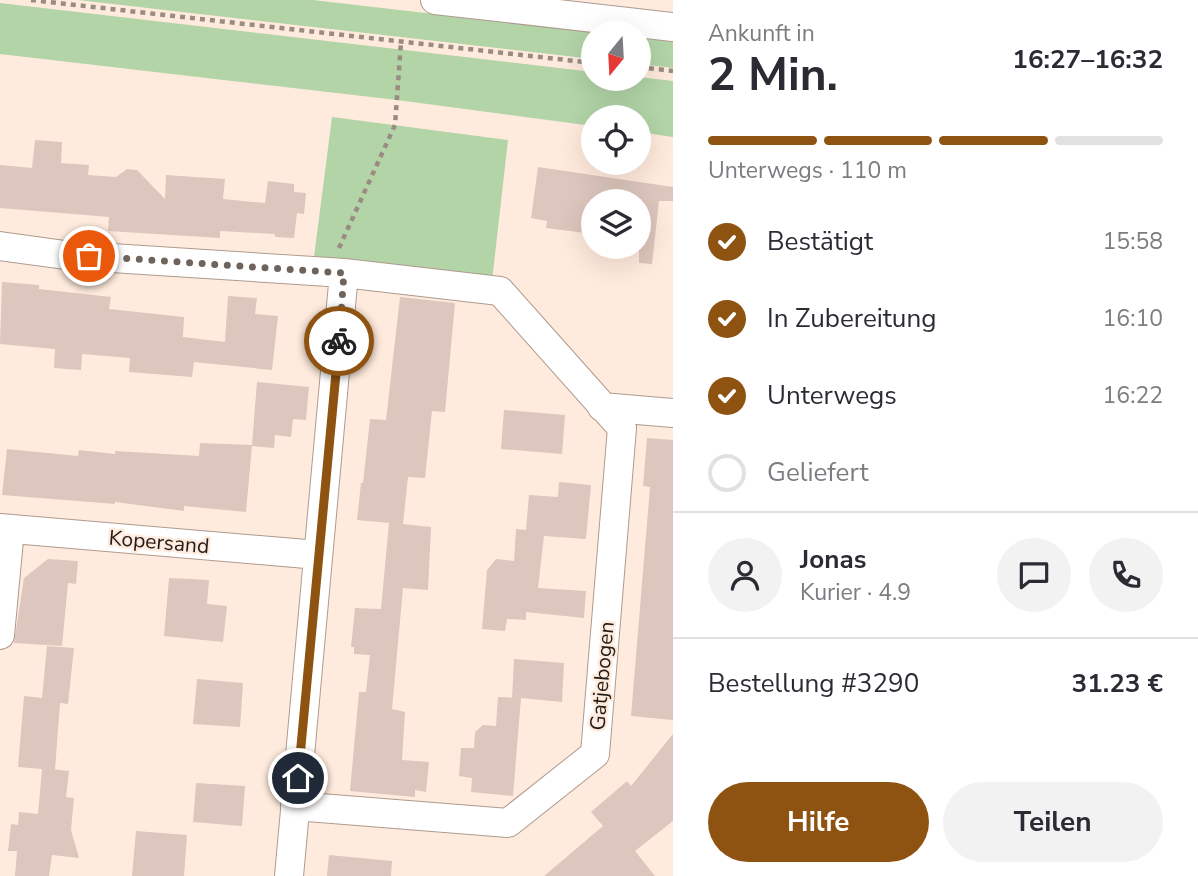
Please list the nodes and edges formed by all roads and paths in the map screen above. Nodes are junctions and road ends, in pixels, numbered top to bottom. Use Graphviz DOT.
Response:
graph roads {
  1 [pos="31,0"];
  2 [pos="435,0"];
  3 [pos="673,27"];
  4 [pos="401,42"];
  5 [pos="581,62"];
  6 [pos="651,69"];
  7 [pos="673,71"];
  8 [pos="0,246"];
  9 [pos="338,272"];
  10 [pos="602,407"];
  11 [pos="673,413"];
  12 [pos="5,528"];
  13 [pos="318,555"];
  14 [pos="0,635"];
  15 [pos="295,806"];
  16 [pos="289,876"];
  1 -- 4 [label="path"];
  2 -- 3 [label="street"];
  4 -- 5 [label="path"];
  4 -- 9 [label="path"];
  6 -- 7 [label="path"];
  8 -- 9 [label="street, Gatjebogen"];
  9 -- 10 [label="street, Gatjebogen"];
  9 -- 13 [label="street"];
  10 -- 11 [label="street"];
  10 -- 15 [label="street, Gatjebogen"];
  12 -- 13 [label="street, Kopersand"];
  12 -- 14 [label="street"];
  13 -- 15 [label="street"];
  15 -- 16 [label="street"];
}
